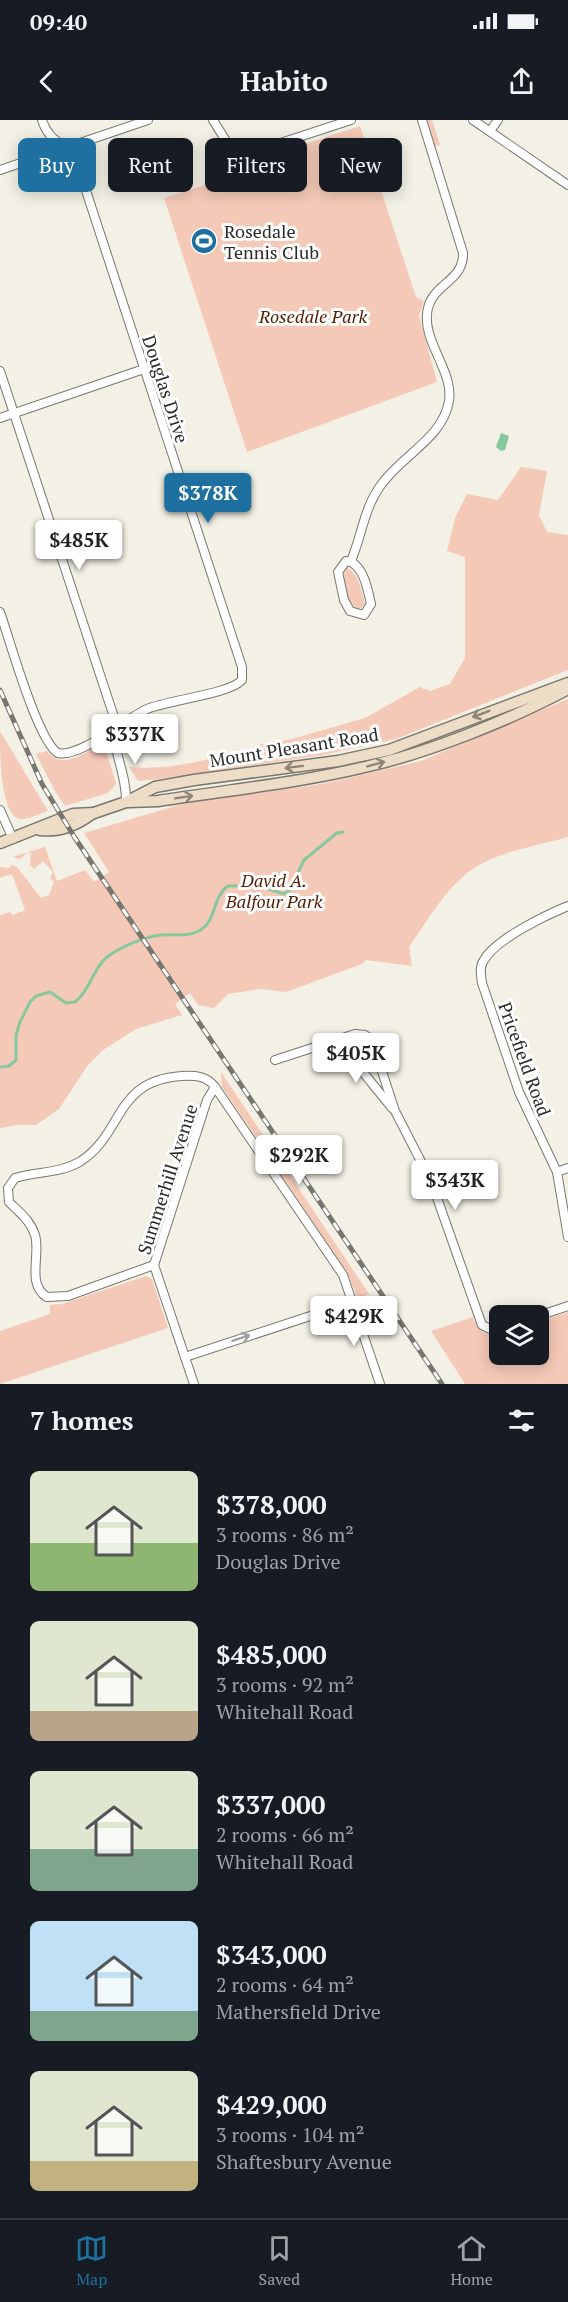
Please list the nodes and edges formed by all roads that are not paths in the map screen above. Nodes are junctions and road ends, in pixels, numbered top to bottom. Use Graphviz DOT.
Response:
graph roads {
  1 [pos="42,120"];
  2 [pos="148,120"];
  3 [pos="213,120"];
  4 [pos="351,120"];
  5 [pos="422,120"];
  6 [pos="473,120"];
  7 [pos="498,120"];
  8 [pos="490,131"];
  9 [pos="51,138"];
  10 [pos="94,138"];
  11 [pos="18,164"];
  12 [pos="0,170"];
  13 [pos="568,185"];
  14 [pos="87,192"];
  15 [pos="144,369"];
  16 [pos="0,370"];
  17 [pos="14,413"];
  18 [pos="0,418"];
  19 [pos="351,561"];
  20 [pos="0,612"];
  21 [pos="568,683"];
  22 [pos="568,689"];
  23 [pos="111,732"];
  24 [pos="126,802"];
  25 [pos="0,810"];
  26 [pos="13,839"];
  27 [pos="0,843"];
  28 [pos="568,906"];
  29 [pos="332,1041"];
  30 [pos="275,1060"];
  31 [pos="215,1087"];
  32 [pos="395,1111"];
  33 [pos="568,1168"];
  34 [pos="557,1172"];
  35 [pos="568,1237"];
  36 [pos="154,1265"];
  37 [pos="353,1302"];
  38 [pos="568,1306"];
  39 [pos="549,1312"];
  40 [pos="489,1328"];
  41 [pos="185,1357"];
  42 [pos="194,1384"];
  43 [pos="380,1384"];
  1 -- 9 [label="street, Douglas Drive"];
  2 -- 10 [label="street"];
  3 -- 4 [label="street"];
  5 -- 19 [label="street"];
  6 -- 8 [label="street"];
  7 -- 8 [label="street"];
  8 -- 13 [label="street"];
  11 -- 12 [label="street"];
  14 -- 15 [label="street, Douglas Drive"];
  15 -- 17 [label="street"];
  15 -- 23 [label="street, Douglas Drive"];
  16 -- 17 [label="street"];
  17 -- 18 [label="street"];
  17 -- 23 [label="street"];
  19 -- 19 [label="street"];
  20 -- 23 [label="street"];
  21 -- 24 [label="main road, Mount Pleasant Road, one-way"];
  24 -- 22 [label="main road, Mount Pleasant Road, one-way"];
  23 -- 24 [label="street"];
  24 -- 26 [label="main road, Mount Pleasant Road"];
  25 -- 26 [label="street"];
  26 -- 27 [label="main road, Mount Pleasant Road"];
  28 -- 34 [label="street, Pricefield Road"];
  29 -- 30 [label="street"];
  29 -- 32 [label="street"];
  29 -- 32 [label="street"];
  31 -- 36 [label="street, Summerhill Avenue"];
  31 -- 36 [label="street"];
  31 -- 37 [label="street"];
  32 -- 40 [label="street"];
  33 -- 34 [label="street"];
  34 -- 35 [label="street, Pricefield Road"];
  36 -- 41 [label="street, Summerhill Avenue"];
  41 -- 37 [label="street, one-way"];
  37 -- 43 [label="street"];
  38 -- 39 [label="street"];
  41 -- 42 [label="street, Summerhill Avenue"];
}
